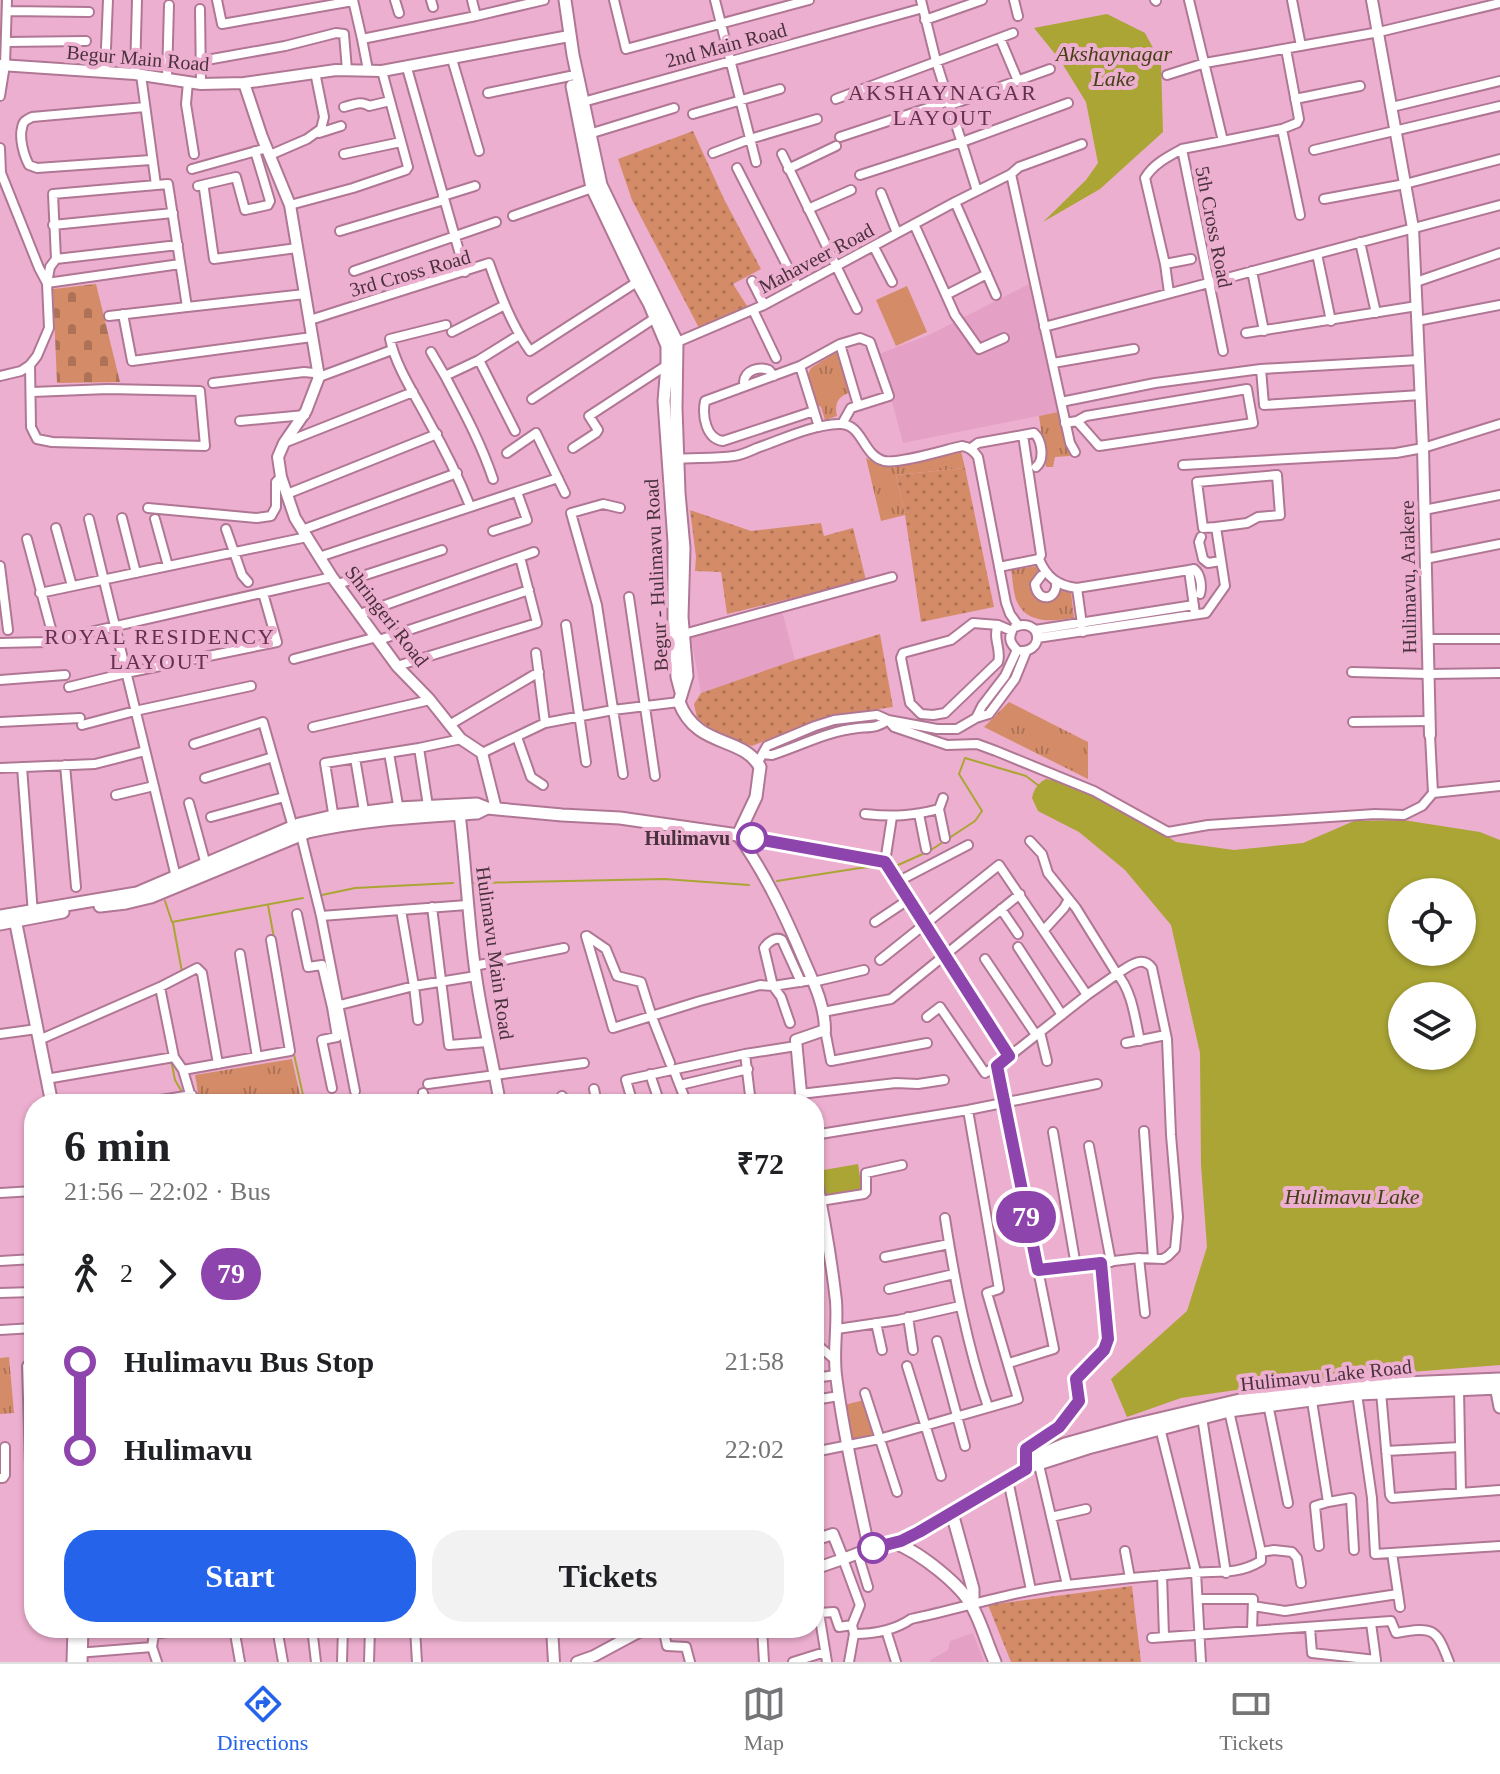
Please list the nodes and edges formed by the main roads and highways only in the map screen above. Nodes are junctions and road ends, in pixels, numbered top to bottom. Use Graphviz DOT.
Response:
graph roads {
  1 [pos="557,0"];
  2 [pos="565,0"];
  3 [pos="566,37"];
  4 [pos="672,344"];
  5 [pos="673,459"];
  6 [pos="459,810"];
  7 [pos="399,813"];
  8 [pos="334,821"];
  9 [pos="297,831"];
  10 [pos="177,882"];
  11 [pos="23,915"];
  12 [pos="0,916"];
  13 [pos="0,924"];
  14 [pos="50,1094"];
  15 [pos="1498,1383"];
  16 [pos="1311,1395"];
  17 [pos="1500,1407"];
  18 [pos="1159,1424"];
  19 [pos="1026,1469"];
  20 [pos="952,1513"];
  21 [pos="895,1543"];
  22 [pos="863,1552"];
  23 [pos="973,1606"];
  24 [pos="75,1638"];
  25 [pos="80,1638"];
  26 [pos="77,1658"];
  27 [pos="995,1662"];
  1 -- 3 [label="main road, Begur - Hulimavu Road"];
  2 -- 3 [label="main road, Begur - Hulimavu Road"];
  3 -- 4 [label="main road, Begur - Hulimavu Road"];
  3 -- 4 [label="main road, Begur - Hulimavu Road"];
  4 -- 5 [label="main road, Begur - Hulimavu Road"];
  4 -- 5 [label="main road, Begur - Hulimavu Road"];
  5 -- 6 [label="main road, Begur - Hulimavu Road"];
  6 -- 7 [label="main road"];
  6 -- 7 [label="main road"];
  7 -- 8 [label="main road"];
  7 -- 8 [label="main road"];
  8 -- 9 [label="main road"];
  9 -- 10 [label="main road"];
  9 -- 10 [label="main road"];
  10 -- 11 [label="main road"];
  11 -- 12 [label="main road"];
  11 -- 13 [label="main road"];
  11 -- 14 [label="main road"];
  15 -- 16 [label="main road, Hulimavu Lake Road"];
  15 -- 16 [label="main road, Hulimavu Lake Road"];
  15 -- 17 [label="main road"];
  16 -- 18 [label="main road, Hulimavu Lake Road"];
  16 -- 18 [label="main road, Hulimavu Lake Road"];
  18 -- 19 [label="main road, Hulimavu Lake Road"];
  18 -- 19 [label="main road, Hulimavu Lake Road"];
  19 -- 20 [label="main road, Hulimavu Lake Road"];
  20 -- 21 [label="main road, Hulimavu Lake Road"];
  20 -- 23 [label="main road"];
  21 -- 22 [label="main road, Hulimavu Lake Road"];
  21 -- 23 [label="main road"];
  23 -- 27 [label="main road"];
  24 -- 26 [label="main road"];
  25 -- 26 [label="main road"];
}
